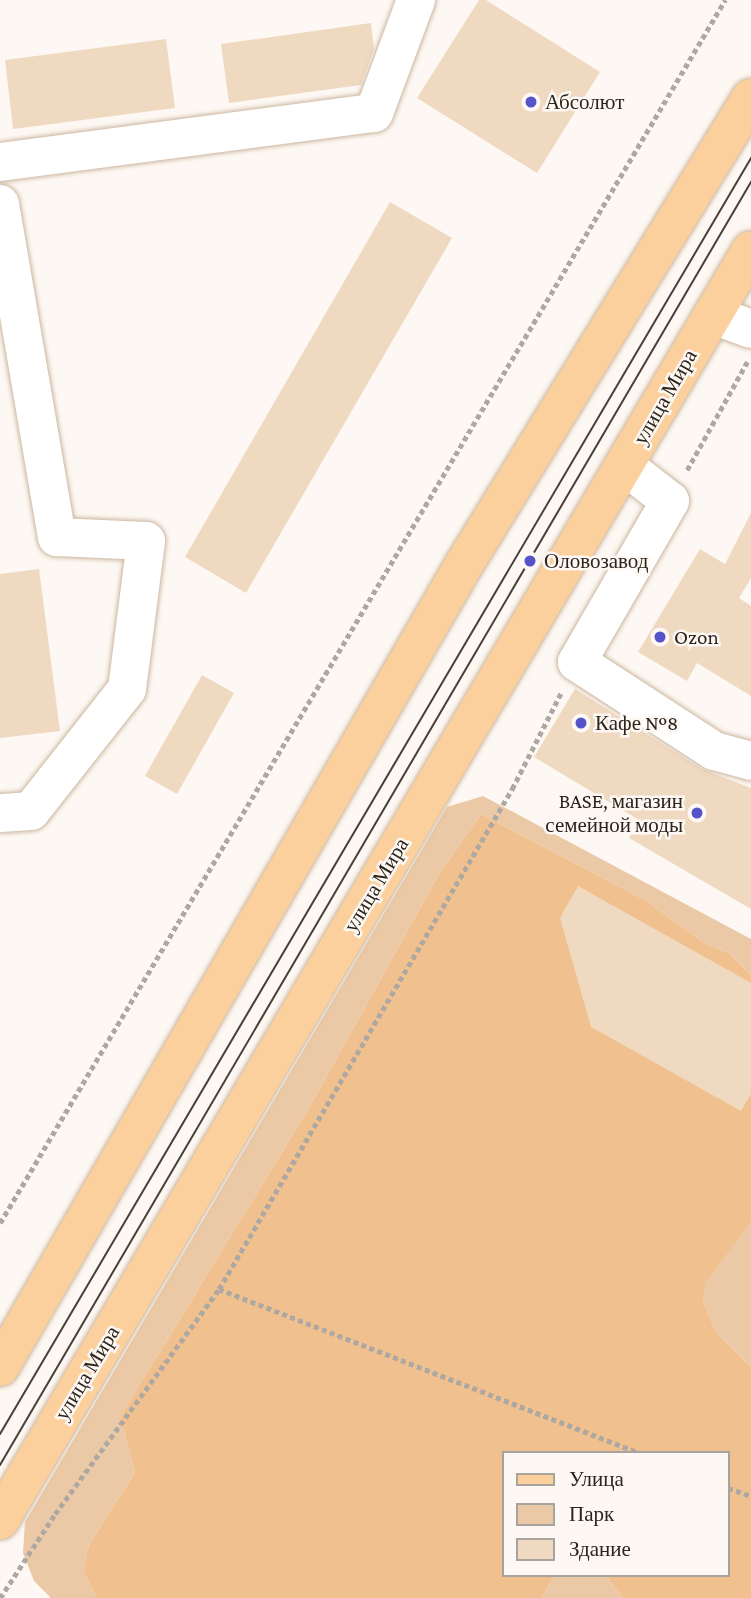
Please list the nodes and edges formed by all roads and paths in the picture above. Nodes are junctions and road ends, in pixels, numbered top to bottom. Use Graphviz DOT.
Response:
graph roads {
  1 [pos="416,0"];
  2 [pos="725,0"];
  3 [pos="751,98"];
  4 [pos="0,162"];
  5 [pos="0,204"];
  6 [pos="751,250"];
  7 [pos="713,315"];
  8 [pos="751,329"];
  9 [pos="751,355"];
  10 [pos="625,466"];
  11 [pos="670,501"];
  12 [pos="577,662"];
  13 [pos="751,761"];
  14 [pos="0,813"];
  15 [pos="0,1223"];
  16 [pos="74,1236"];
  17 [pos="219,1289"];
  18 [pos="0,1324"];
  19 [pos="0,1367"];
  20 [pos="634,1451"];
  21 [pos="730,1489"];
  22 [pos="751,1496"];
  23 [pos="0,1520"];
  24 [pos="0,1598"];
  1 -- 4 [label="lane"];
  2 -- 15 [label="path"];
  3 -- 16 [label="main road"];
  5 -- 14 [label="lane"];
  6 -- 7 [label="main road, улица Мира"];
  7 -- 8 [label="lane"];
  7 -- 10 [label="main road, улица Мира"];
  9 -- 11 [label="path"];
  10 -- 11 [label="lane"];
  10 -- 23 [label="main road, улица Мира"];
  11 -- 12 [label="lane"];
  12 -- 13 [label="lane"];
  12 -- 17 [label="path"];
  16 -- 18 [label="main road"];
  16 -- 19 [label="main road"];
  17 -- 20 [label="path"];
  17 -- 24 [label="path"];
  21 -- 22 [label="path"];
}
